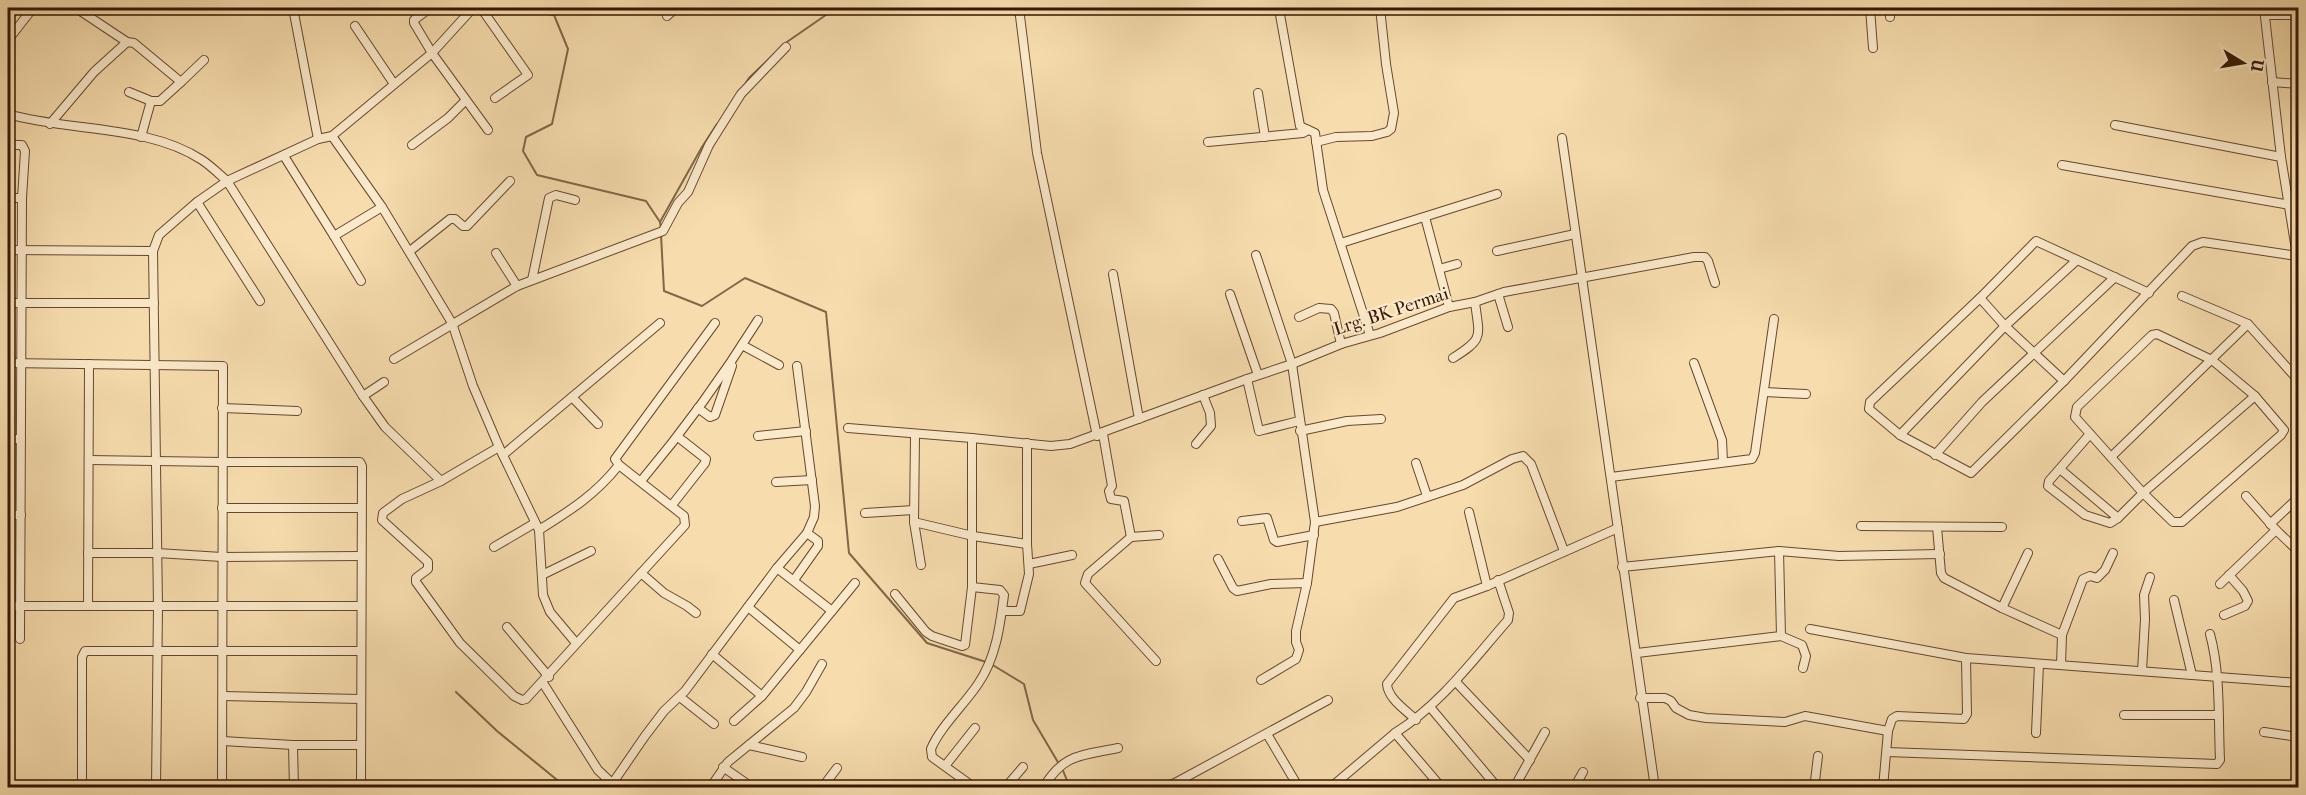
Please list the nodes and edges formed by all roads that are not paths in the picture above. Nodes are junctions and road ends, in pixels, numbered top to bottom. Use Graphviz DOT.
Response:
graph roads {
  1 [pos="33,8"];
  2 [pos="76,8"];
  3 [pos="293,8"];
  4 [pos="430,8"];
  5 [pos="473,8"];
  6 [pos="481,8"];
  7 [pos="676,8"];
  8 [pos="1018,8"];
  9 [pos="1380,8"];
  10 [pos="1870,8"];
  11 [pos="1890,8"];
  12 [pos="1279,9"];
  13 [pos="2264,11"];
  14 [pos="2298,15"];
  15 [pos="667,16"];
  16 [pos="1890,17"];
  17 [pos="355,26"];
  18 [pos="8,40"];
  19 [pos="127,42"];
  20 [pos="786,47"];
  21 [pos="1873,48"];
  22 [pos="432,52"];
  23 [pos="204,60"];
  24 [pos="181,82"];
  25 [pos="2272,82"];
  26 [pos="394,84"];
  27 [pos="2298,84"];
  28 [pos="129,92"];
  29 [pos="1258,93"];
  30 [pos="495,98"];
  31 [pos="465,100"];
  32 [pos="151,101"];
  33 [pos="8,114"];
  34 [pos="50,124"];
  35 [pos="2115,125"];
  36 [pos="488,130"];
  37 [pos="1308,130"];
  38 [pos="332,136"];
  39 [pos="141,137"];
  40 [pos="1265,137"];
  41 [pos="1562,138"];
  42 [pos="318,139"];
  43 [pos="1316,141"];
  44 [pos="1208,142"];
  45 [pos="8,145"];
  46 [pos="412,145"];
  47 [pos="284,156"];
  48 [pos="2281,157"];
  49 [pos="2062,165"];
  50 [pos="227,181"];
  51 [pos="510,181"];
  52 [pos="1497,194"];
  53 [pos="8,198"];
  54 [pos="22,198"];
  55 [pos="575,200"];
  56 [pos="197,202"];
  57 [pos="2290,205"];
  58 [pos="382,207"];
  59 [pos="1425,217"];
  60 [pos="1575,234"];
  61 [pos="334,236"];
  62 [pos="1341,243"];
  63 [pos="8,250"];
  64 [pos="22,250"];
  65 [pos="153,251"];
  66 [pos="1497,251"];
  67 [pos="411,252"];
  68 [pos="496,253"];
  69 [pos="1256,255"];
  70 [pos="2297,256"];
  71 [pos="2077,260"];
  72 [pos="1457,264"];
  73 [pos="1439,269"];
  74 [pos="1113,274"];
  75 [pos="1581,277"];
  76 [pos="2115,277"];
  77 [pos="532,280"];
  78 [pos="361,281"];
  79 [pos="2298,282"];
  80 [pos="1715,283"];
  81 [pos="517,286"];
  82 [pos="2149,293"];
  83 [pos="1230,294"];
  84 [pos="1498,294"];
  85 [pos="2182,296"];
  86 [pos="1980,298"];
  87 [pos="260,301"];
  88 [pos="1475,302"];
  89 [pos="8,303"];
  90 [pos="22,303"];
  91 [pos="154,303"];
  92 [pos="1449,307"];
  93 [pos="1299,317"];
  94 [pos="1774,319"];
  95 [pos="758,320"];
  96 [pos="452,323"];
  97 [pos="660,323"];
  98 [pos="715,323"];
  99 [pos="2248,324"];
  100 [pos="2005,326"];
  101 [pos="1508,327"];
  102 [pos="1370,335"];
  103 [pos="1341,344"];
  104 [pos="742,345"];
  105 [pos="2033,353"];
  106 [pos="736,356"];
  107 [pos="394,358"];
  108 [pos="1453,358"];
  109 [pos="2212,360"];
  110 [pos="8,363"];
  111 [pos="21,363"];
  112 [pos="90,363"];
  113 [pos="1694,363"];
  114 [pos="154,364"];
  115 [pos="1292,364"];
  116 [pos="779,365"];
  117 [pos="797,366"];
  118 [pos="1258,375"];
  119 [pos="1247,379"];
  120 [pos="2298,380"];
  121 [pos="2064,381"];
  122 [pos="384,382"];
  123 [pos="1764,392"];
  124 [pos="1806,394"];
  125 [pos="1203,395"];
  126 [pos="363,396"];
  127 [pos="2255,396"];
  128 [pos="572,397"];
  129 [pos="222,408"];
  130 [pos="698,408"];
  131 [pos="297,411"];
  132 [pos="1139,419"];
  133 [pos="1381,419"];
  134 [pos="1299,421"];
  135 [pos="598,424"];
  136 [pos="848,428"];
  137 [pos="806,431"];
  138 [pos="1300,431"];
  139 [pos="2090,434"];
  140 [pos="915,435"];
  141 [pos="1100,435"];
  142 [pos="1900,435"];
  143 [pos="758,436"];
  144 [pos="678,437"];
  145 [pos="972,438"];
  146 [pos="8,439"];
  147 [pos="21,439"];
  148 [pos="1027,443"];
  149 [pos="1196,444"];
  150 [pos="501,451"];
  151 [pos="1935,455"];
  152 [pos="2111,457"];
  153 [pos="89,460"];
  154 [pos="155,461"];
  155 [pos="222,462"];
  156 [pos="1723,462"];
  157 [pos="1416,463"];
  158 [pos="619,465"];
  159 [pos="2060,469"];
  160 [pos="1611,477"];
  161 [pos="812,480"];
  162 [pos="441,481"];
  163 [pos="641,482"];
  164 [pos="776,482"];
  165 [pos="2143,493"];
  166 [pos="1427,496"];
  167 [pos="2246,496"];
  168 [pos="2298,498"];
  169 [pos="672,505"];
  170 [pos="222,508"];
  171 [pos="361,508"];
  172 [pos="914,510"];
  173 [pos="1468,512"];
  174 [pos="865,513"];
  175 [pos="8,515"];
  176 [pos="21,515"];
  177 [pos="2118,518"];
  178 [pos="1242,521"];
  179 [pos="914,522"];
  180 [pos="1315,522"];
  181 [pos="537,526"];
  182 [pos="1860,526"];
  183 [pos="1937,527"];
  184 [pos="2002,527"];
  185 [pos="2273,527"];
  186 [pos="1618,528"];
  187 [pos="807,533"];
  188 [pos="1159,535"];
  189 [pos="1314,535"];
  190 [pos="973,536"];
  191 [pos="1131,537"];
  192 [pos="1027,544"];
  193 [pos="494,547"];
  194 [pos="591,551"];
  195 [pos="1564,551"];
  196 [pos="1779,551"];
  197 [pos="2298,551"];
  198 [pos="88,553"];
  199 [pos="157,553"];
  200 [pos="2028,553"];
  201 [pos="2113,553"];
  202 [pos="1940,554"];
  203 [pos="1072,555"];
  204 [pos="361,556"];
  205 [pos="222,558"];
  206 [pos="1218,559"];
  207 [pos="1029,564"];
  208 [pos="921,565"];
  209 [pos="1622,567"];
  210 [pos="777,568"];
  211 [pos="641,573"];
  212 [pos="542,575"];
  213 [pos="2229,575"];
  214 [pos="2150,577"];
  215 [pos="794,580"];
  216 [pos="1498,580"];
  217 [pos="855,583"];
  218 [pos="1307,583"];
  219 [pos="2220,584"];
  220 [pos="1487,586"];
  221 [pos="972,587"];
  222 [pos="895,594"];
  223 [pos="2174,600"];
  224 [pos="222,605"];
  225 [pos="8,606"];
  226 [pos="20,606"];
  227 [pos="88,606"];
  228 [pos="158,606"];
  229 [pos="361,606"];
  230 [pos="748,607"];
  231 [pos="2002,608"];
  232 [pos="832,611"];
  233 [pos="1002,611"];
  234 [pos="696,613"];
  235 [pos="2224,615"];
  236 [pos="507,627"];
  237 [pos="1810,629"];
  238 [pos="2210,634"];
  239 [pos="2062,635"];
  240 [pos="1781,636"];
  241 [pos="20,639"];
  242 [pos="576,643"];
  243 [pos="800,650"];
  244 [pos="157,651"];
  245 [pos="361,651"];
  246 [pos="223,652"];
  247 [pos="1636,653"];
  248 [pos="712,654"];
  249 [pos="1966,658"];
  250 [pos="1156,661"];
  251 [pos="822,664"];
  252 [pos="2039,664"];
  253 [pos="2061,665"];
  254 [pos="1803,668"];
  255 [pos="2142,671"];
  256 [pos="2192,675"];
  257 [pos="2218,677"];
  258 [pos="546,680"];
  259 [pos="1261,680"];
  260 [pos="1456,682"];
  261 [pos="2298,683"];
  262 [pos="223,696"];
  263 [pos="762,696"];
  264 [pos="680,697"];
  265 [pos="1640,698"];
  266 [pos="361,699"];
  267 [pos="1328,700"];
  268 [pos="1430,707"];
  269 [pos="2124,715"];
  270 [pos="2217,715"];
  271 [pos="1416,720"];
  272 [pos="734,722"];
  273 [pos="714,724"];
  274 [pos="975,728"];
  275 [pos="1888,731"];
  276 [pos="1545,732"];
  277 [pos="2264,732"];
  278 [pos="2036,733"];
  279 [pos="1267,734"];
  280 [pos="1395,734"];
  281 [pos="2298,737"];
  282 [pos="223,741"];
  283 [pos="293,745"];
  284 [pos="361,745"];
  285 [pos="749,745"];
  286 [pos="1118,748"];
  287 [pos="1887,752"];
  288 [pos="1818,756"];
  289 [pos="802,757"];
  290 [pos="1530,760"];
  291 [pos="945,766"];
  292 [pos="723,767"];
  293 [pos="1023,767"];
  294 [pos="837,768"];
  295 [pos="1583,772"];
  296 [pos="964,784"];
  297 [pos="614,786"];
  298 [pos="82,788"];
  299 [pos="156,788"];
  300 [pos="222,788"];
  301 [pos="294,788"];
  302 [pos="361,788"];
  303 [pos="710,788"];
  304 [pos="753,788"];
  305 [pos="822,788"];
  306 [pos="975,788"];
  307 [pos="1005,788"];
  308 [pos="1042,788"];
  309 [pos="1162,788"];
  310 [pos="1299,788"];
  311 [pos="1330,788"];
  312 [pos="1442,788"];
  313 [pos="1498,788"];
  314 [pos="1514,788"];
  315 [pos="1574,788"];
  316 [pos="1654,788"];
  317 [pos="1818,788"];
  318 [pos="1883,788"];
  1 -- 18 [label="street"];
  2 -- 19 [label="street"];
  3 -- 42 [label="street"];
  4 -- 22 [label="street"];
  5 -- 22 [label="street"];
  6 -- 30 [label="street"];
  7 -- 15 [label="street"];
  8 -- 141 [label="street"];
  9 -- 43 [label="street"];
  10 -- 21 [label="street"];
  11 -- 16 [label="street"];
  12 -- 37 [label="street"];
  13 -- 14 [label="street"];
  13 -- 25 [label="street"];
  17 -- 26 [label="street"];
  19 -- 24 [label="street"];
  19 -- 34 [label="street"];
  20 -- 77 [label="street"];
  22 -- 26 [label="street"];
  22 -- 31 [label="street"];
  23 -- 24 [label="street"];
  24 -- 32 [label="street"];
  25 -- 27 [label="street"];
  25 -- 48 [label="street"];
  26 -- 38 [label="street"];
  28 -- 32 [label="street"];
  29 -- 40 [label="street"];
  31 -- 36 [label="street"];
  31 -- 46 [label="street"];
  32 -- 39 [label="street"];
  33 -- 34 [label="street"];
  34 -- 39 [label="street"];
  35 -- 48 [label="street"];
  37 -- 40 [label="street"];
  37 -- 43 [label="street"];
  38 -- 42 [label="street"];
  38 -- 58 [label="street"];
  39 -- 50 [label="street"];
  40 -- 44 [label="street"];
  41 -- 60 [label="street"];
  42 -- 47 [label="street"];
  43 -- 62 [label="street"];
  45 -- 54 [label="street"];
  47 -- 50 [label="street"];
  47 -- 61 [label="street"];
  48 -- 57 [label="street"];
  49 -- 57 [label="street"];
  50 -- 56 [label="street"];
  50 -- 126 [label="street"];
  51 -- 67 [label="street"];
  52 -- 59 [label="street"];
  53 -- 54 [label="street"];
  54 -- 64 [label="street"];
  55 -- 77 [label="street"];
  56 -- 65 [label="street"];
  56 -- 87 [label="street"];
  57 -- 70 [label="street"];
  58 -- 61 [label="street"];
  58 -- 67 [label="street"];
  59 -- 62 [label="street"];
  59 -- 73 [label="street"];
  60 -- 66 [label="street"];
  60 -- 75 [label="street"];
  61 -- 78 [label="street"];
  62 -- 102 [label="street"];
  63 -- 64 [label="street"];
  64 -- 65 [label="street"];
  64 -- 90 [label="street"];
  65 -- 91 [label="street"];
  67 -- 96 [label="street"];
  68 -- 81 [label="street"];
  69 -- 115 [label="street"];
  70 -- 79 [label="street"];
  70 -- 82 [label="street"];
  71 -- 76 [label="street"];
  71 -- 86 [label="street"];
  71 -- 100 [label="street"];
  72 -- 73 [label="street"];
  73 -- 92 [label="street"];
  74 -- 132 [label="street"];
  75 -- 80 [label="street, Lrg. BK Permai"];
  75 -- 84 [label="street, Lrg. BK Permai"];
  75 -- 160 [label="street"];
  76 -- 82 [label="street"];
  76 -- 105 [label="street"];
  77 -- 81 [label="street"];
  81 -- 96 [label="street"];
  82 -- 121 [label="street"];
  83 -- 118 [label="street"];
  84 -- 88 [label="street, Lrg. BK Permai"];
  84 -- 101 [label="street"];
  85 -- 99 [label="street"];
  86 -- 100 [label="street"];
  86 -- 142 [label="street"];
  88 -- 92 [label="street, Lrg. BK Permai"];
  88 -- 108 [label="street"];
  89 -- 90 [label="street"];
  90 -- 91 [label="street"];
  90 -- 111 [label="street"];
  91 -- 114 [label="street"];
  92 -- 102 [label="street, Lrg. BK Permai"];
  93 -- 103 [label="street"];
  94 -- 123 [label="street"];
  95 -- 104 [label="street"];
  96 -- 107 [label="street"];
  96 -- 150 [label="street"];
  97 -- 128 [label="street"];
  98 -- 158 [label="street"];
  99 -- 109 [label="street"];
  99 -- 120 [label="street"];
  100 -- 105 [label="street"];
  100 -- 142 [label="street"];
  102 -- 103 [label="street, Lrg. BK Permai"];
  103 -- 115 [label="street, Lrg. BK Permai"];
  104 -- 106 [label="street"];
  104 -- 116 [label="street"];
  105 -- 121 [label="street"];
  105 -- 151 [label="street"];
  106 -- 130 [label="street"];
  106 -- 130 [label="street"];
  109 -- 127 [label="street"];
  109 -- 139 [label="street"];
  109 -- 152 [label="street"];
  110 -- 111 [label="street"];
  111 -- 112 [label="street"];
  111 -- 147 [label="street"];
  112 -- 114 [label="street"];
  112 -- 153 [label="street"];
  113 -- 156 [label="street"];
  114 -- 129 [label="street"];
  114 -- 154 [label="street"];
  115 -- 118 [label="street, Lrg. BK Permai"];
  115 -- 134 [label="street"];
  117 -- 137 [label="street"];
  118 -- 119 [label="street, Lrg. BK Permai"];
  119 -- 125 [label="street, Lrg. BK Permai"];
  119 -- 134 [label="street"];
  121 -- 151 [label="street"];
  122 -- 126 [label="street"];
  123 -- 124 [label="street"];
  123 -- 156 [label="street"];
  125 -- 132 [label="street, Lrg. BK Permai"];
  125 -- 149 [label="street"];
  126 -- 162 [label="street"];
  127 -- 165 [label="street"];
  127 -- 165 [label="street"];
  128 -- 135 [label="street"];
  128 -- 150 [label="street"];
  129 -- 131 [label="street"];
  129 -- 155 [label="street"];
  130 -- 144 [label="street"];
  132 -- 141 [label="street, Lrg. BK Permai"];
  133 -- 138 [label="street"];
  134 -- 138 [label="street"];
  136 -- 140 [label="street, Lrg. BK Permai"];
  137 -- 143 [label="street"];
  137 -- 161 [label="street"];
  138 -- 180 [label="street"];
  139 -- 152 [label="street"];
  139 -- 159 [label="street"];
  140 -- 145 [label="street, Lrg. BK Permai"];
  140 -- 172 [label="street"];
  141 -- 148 [label="street, Lrg. BK Permai"];
  141 -- 191 [label="street"];
  142 -- 151 [label="street"];
  144 -- 163 [label="street"];
  144 -- 169 [label="street"];
  145 -- 148 [label="street, Lrg. BK Permai"];
  145 -- 190 [label="street"];
  146 -- 147 [label="street"];
  147 -- 176 [label="street"];
  148 -- 192 [label="street"];
  150 -- 162 [label="street"];
  150 -- 181 [label="street"];
  152 -- 165 [label="street"];
  153 -- 154 [label="street"];
  153 -- 198 [label="street"];
  154 -- 155 [label="street"];
  154 -- 199 [label="street"];
  155 -- 170 [label="street"];
  155 -- 171 [label="street"];
  156 -- 160 [label="street"];
  157 -- 166 [label="street"];
  158 -- 163 [label="street"];
  158 -- 181 [label="street"];
  159 -- 177 [label="street"];
  159 -- 177 [label="street"];
  160 -- 186 [label="street"];
  161 -- 164 [label="street"];
  161 -- 187 [label="street"];
  162 -- 258 [label="street"];
  163 -- 169 [label="street"];
  165 -- 177 [label="street"];
  166 -- 180 [label="street"];
  166 -- 195 [label="street"];
  167 -- 185 [label="street"];
  168 -- 185 [label="street"];
  169 -- 211 [label="street"];
  170 -- 171 [label="street"];
  170 -- 205 [label="street"];
  171 -- 204 [label="street"];
  172 -- 174 [label="street"];
  172 -- 179 [label="street"];
  173 -- 220 [label="street"];
  175 -- 176 [label="street"];
  176 -- 226 [label="street"];
  178 -- 189 [label="street"];
  179 -- 190 [label="street"];
  179 -- 208 [label="street"];
  180 -- 189 [label="street"];
  181 -- 193 [label="street"];
  181 -- 212 [label="street"];
  182 -- 183 [label="street"];
  183 -- 184 [label="street"];
  183 -- 202 [label="street"];
  185 -- 197 [label="street"];
  185 -- 213 [label="street"];
  186 -- 195 [label="street"];
  186 -- 209 [label="street"];
  187 -- 210 [label="street"];
  187 -- 215 [label="street"];
  188 -- 191 [label="street"];
  189 -- 218 [label="street"];
  190 -- 192 [label="street"];
  190 -- 221 [label="street"];
  191 -- 250 [label="street"];
  192 -- 207 [label="street"];
  194 -- 212 [label="street"];
  195 -- 216 [label="street"];
  196 -- 202 [label="street"];
  196 -- 209 [label="street"];
  196 -- 240 [label="street"];
  198 -- 199 [label="street"];
  198 -- 227 [label="street"];
  199 -- 205 [label="street"];
  199 -- 228 [label="street"];
  200 -- 231 [label="street"];
  201 -- 239 [label="street"];
  202 -- 231 [label="street"];
  203 -- 207 [label="street"];
  204 -- 205 [label="street"];
  204 -- 229 [label="street"];
  205 -- 224 [label="street"];
  206 -- 218 [label="street"];
  207 -- 233 [label="street"];
  209 -- 247 [label="street"];
  210 -- 215 [label="street"];
  210 -- 230 [label="street"];
  211 -- 234 [label="street"];
  211 -- 242 [label="street"];
  212 -- 242 [label="street"];
  213 -- 219 [label="street"];
  213 -- 235 [label="street"];
  214 -- 255 [label="street"];
  215 -- 232 [label="street"];
  216 -- 220 [label="street"];
  216 -- 260 [label="street"];
  217 -- 232 [label="street"];
  218 -- 259 [label="street"];
  220 -- 271 [label="street"];
  221 -- 222 [label="street"];
  221 -- 233 [label="street"];
  223 -- 256 [label="street"];
  224 -- 228 [label="street"];
  224 -- 229 [label="street"];
  224 -- 246 [label="street"];
  225 -- 226 [label="street"];
  226 -- 227 [label="street"];
  226 -- 241 [label="street"];
  227 -- 228 [label="street"];
  228 -- 244 [label="street"];
  229 -- 245 [label="street"];
  230 -- 243 [label="street"];
  230 -- 248 [label="street"];
  231 -- 239 [label="street"];
  232 -- 243 [label="street"];
  233 -- 291 [label="street"];
  236 -- 258 [label="street"];
  237 -- 249 [label="street"];
  238 -- 257 [label="street"];
  239 -- 253 [label="street"];
  240 -- 247 [label="street"];
  240 -- 254 [label="street"];
  242 -- 258 [label="street"];
  243 -- 263 [label="street"];
  244 -- 246 [label="street"];
  244 -- 298 [label="street"];
  244 -- 299 [label="street"];
  245 -- 246 [label="street"];
  245 -- 266 [label="street"];
  246 -- 262 [label="street"];
  247 -- 265 [label="street"];
  248 -- 263 [label="street"];
  248 -- 264 [label="street"];
  249 -- 252 [label="street"];
  249 -- 275 [label="street"];
  251 -- 285 [label="street"];
  252 -- 253 [label="street"];
  252 -- 278 [label="street"];
  253 -- 255 [label="street"];
  255 -- 256 [label="street"];
  256 -- 257 [label="street"];
  257 -- 261 [label="street"];
  257 -- 270 [label="street"];
  258 -- 297 [label="street"];
  260 -- 268 [label="street"];
  260 -- 290 [label="street"];
  262 -- 266 [label="street"];
  262 -- 282 [label="street"];
  263 -- 272 [label="street"];
  264 -- 273 [label="street"];
  264 -- 297 [label="street"];
  265 -- 275 [label="street"];
  265 -- 316 [label="street"];
  266 -- 284 [label="street"];
  267 -- 279 [label="street"];
  268 -- 271 [label="street"];
  268 -- 313 [label="street"];
  269 -- 270 [label="street"];
  270 -- 287 [label="street"];
  271 -- 280 [label="street"];
  274 -- 291 [label="street"];
  275 -- 287 [label="street"];
  276 -- 290 [label="street"];
  277 -- 281 [label="street"];
  279 -- 309 [label="street"];
  279 -- 310 [label="street"];
  280 -- 311 [label="street"];
  280 -- 312 [label="street"];
  282 -- 283 [label="street"];
  282 -- 300 [label="street"];
  283 -- 284 [label="street"];
  283 -- 301 [label="street"];
  284 -- 302 [label="street"];
  285 -- 289 [label="street"];
  285 -- 292 [label="street"];
  286 -- 308 [label="street"];
  287 -- 318 [label="street"];
  288 -- 317 [label="street"];
  290 -- 314 [label="street"];
  291 -- 296 [label="street"];
  292 -- 303 [label="street"];
  292 -- 304 [label="street"];
  293 -- 307 [label="street"];
  294 -- 305 [label="street"];
  295 -- 315 [label="street"];
  296 -- 306 [label="street"];
}
